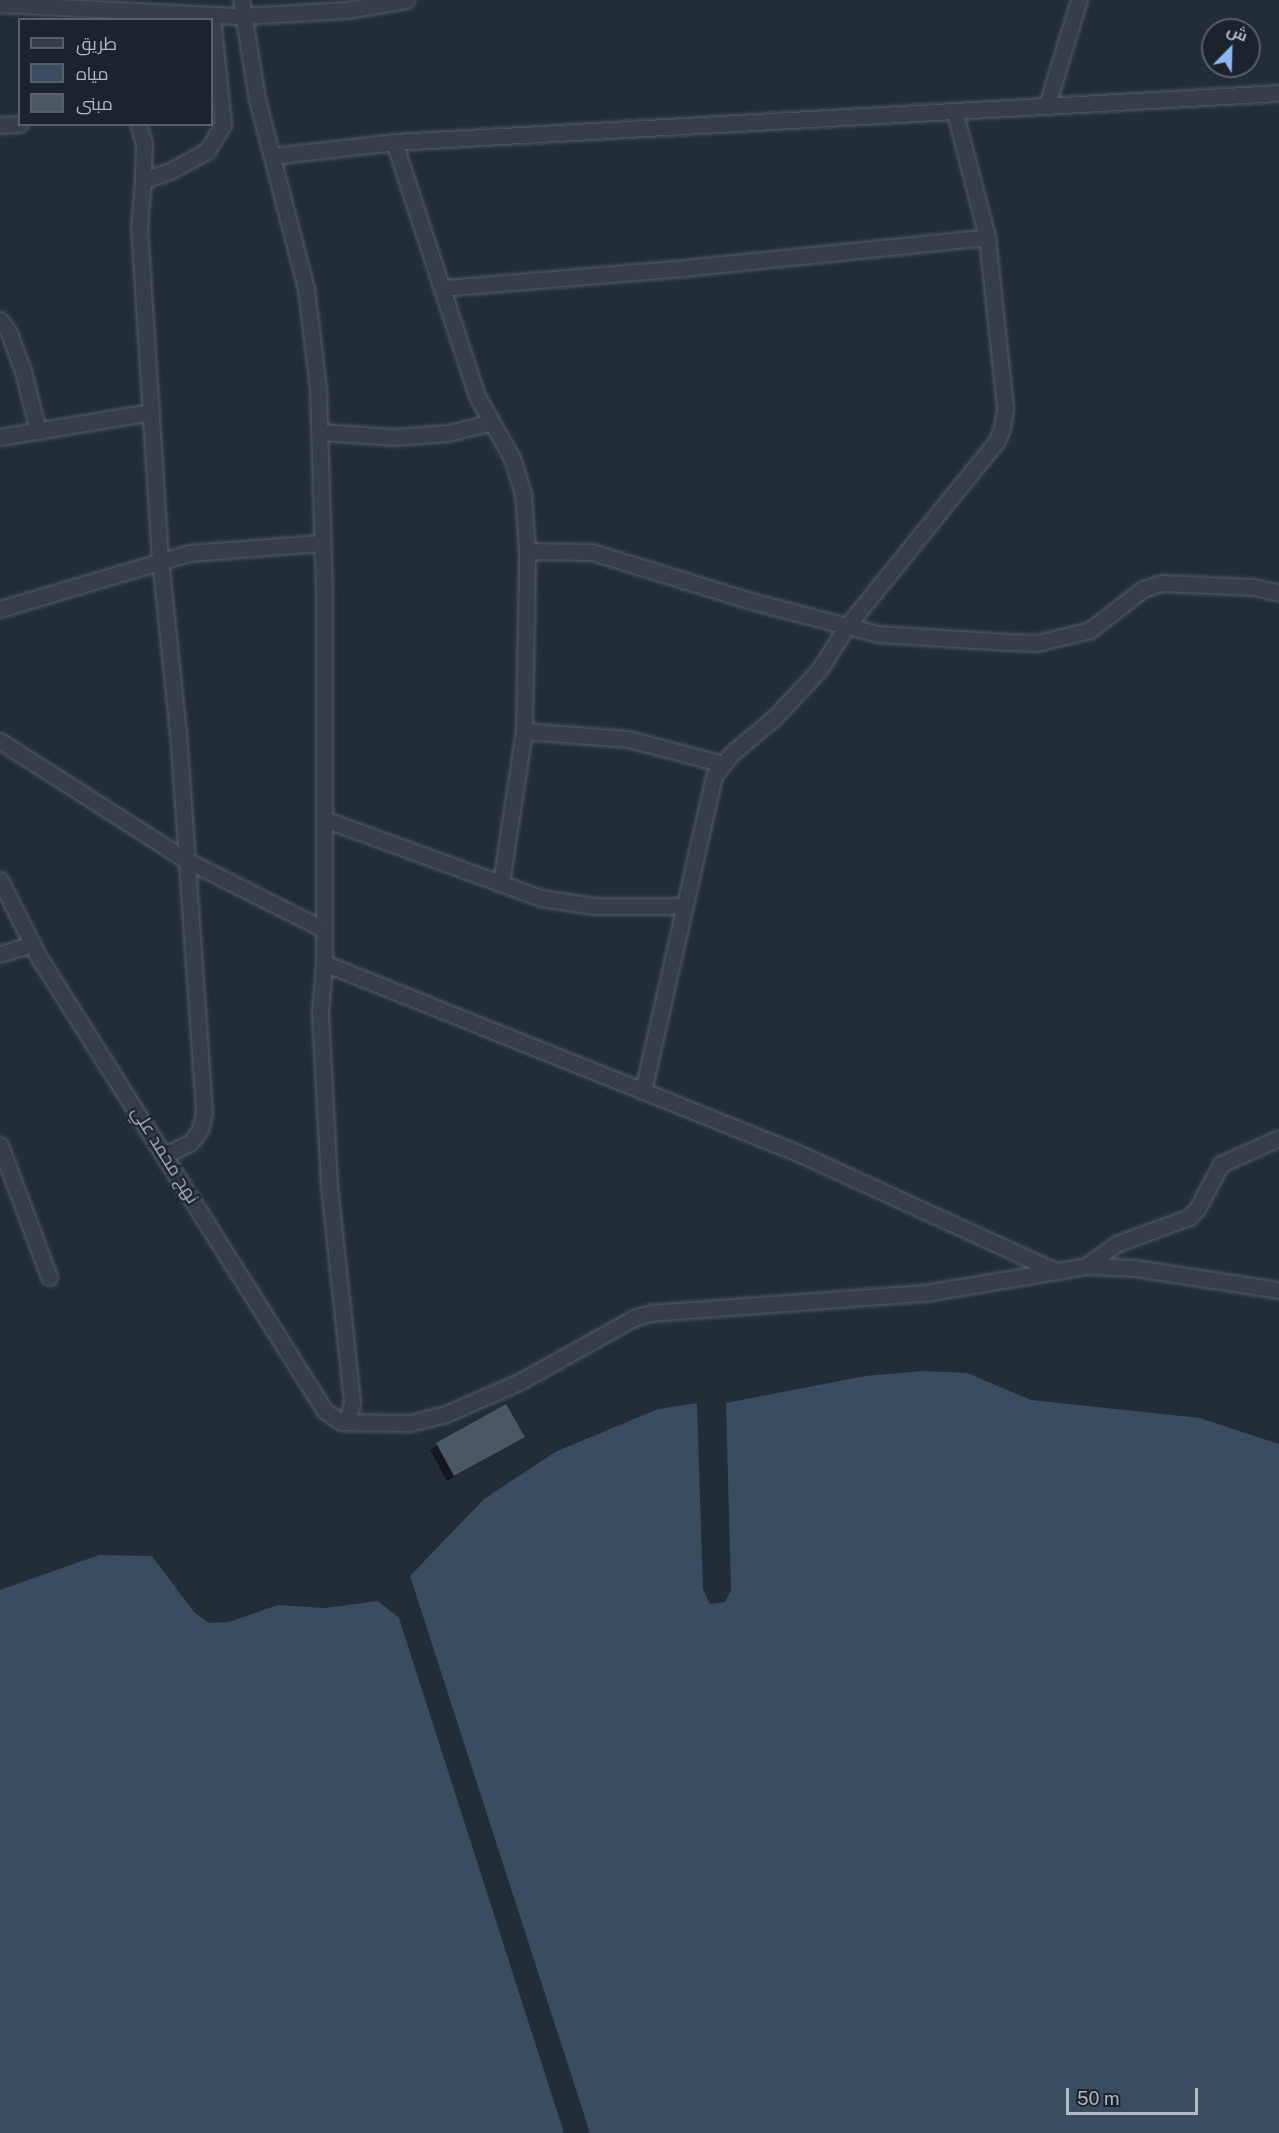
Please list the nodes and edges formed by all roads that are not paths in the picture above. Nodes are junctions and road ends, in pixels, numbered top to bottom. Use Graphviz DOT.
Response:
graph roads {
  1 [pos="241,0"];
  2 [pos="406,0"];
  3 [pos="1079,0"];
  4 [pos="51,3"];
  5 [pos="0,4"];
  6 [pos="241,16"];
  7 [pos="212,17"];
  8 [pos="213,27"];
  9 [pos="1279,95"];
  10 [pos="1047,105"];
  11 [pos="955,113"];
  12 [pos="18,124"];
  13 [pos="0,125"];
  14 [pos="139,126"];
  15 [pos="394,142"];
  16 [pos="272,156"];
  17 [pos="143,180"];
  18 [pos="987,237"];
  19 [pos="442,288"];
  20 [pos="0,320"];
  21 [pos="151,412"];
  22 [pos="489,423"];
  23 [pos="38,431"];
  24 [pos="319,432"];
  25 [pos="0,437"];
  26 [pos="321,543"];
  27 [pos="527,551"];
  28 [pos="160,560"];
  29 [pos="1279,593"];
  30 [pos="0,609"];
  31 [pos="847,626"];
  32 [pos="524,731"];
  33 [pos="0,741"];
  34 [pos="723,764"];
  35 [pos="324,819"];
  36 [pos="186,860"];
  37 [pos="0,880"];
  38 [pos="501,883"];
  39 [pos="684,906"];
  40 [pos="323,929"];
  41 [pos="32,944"];
  42 [pos="0,954"];
  43 [pos="324,963"];
  44 [pos="643,1091"];
  45 [pos="1279,1138"];
  46 [pos="0,1145"];
  47 [pos="165,1155"];
  48 [pos="1086,1266"];
  49 [pos="1056,1272"];
  50 [pos="49,1277"];
  51 [pos="1279,1290"];
  52 [pos="344,1421"];
  1 -- 6 [label="street"];
  2 -- 6 [label="street"];
  3 -- 10 [label="street"];
  4 -- 5 [label="street"];
  4 -- 7 [label="street"];
  6 -- 7 [label="street"];
  6 -- 16 [label="street"];
  8 -- 17 [label="street"];
  9 -- 10 [label="street"];
  10 -- 11 [label="street"];
  11 -- 15 [label="street"];
  11 -- 18 [label="street"];
  12 -- 13 [label="street"];
  14 -- 17 [label="street"];
  15 -- 16 [label="street"];
  15 -- 19 [label="street"];
  16 -- 24 [label="street"];
  17 -- 21 [label="street"];
  18 -- 19 [label="street"];
  18 -- 31 [label="street"];
  19 -- 22 [label="street"];
  20 -- 23 [label="street"];
  21 -- 23 [label="street"];
  21 -- 28 [label="street"];
  22 -- 24 [label="street"];
  22 -- 27 [label="street"];
  23 -- 25 [label="street"];
  24 -- 26 [label="street"];
  26 -- 28 [label="street"];
  26 -- 35 [label="street"];
  27 -- 31 [label="street"];
  27 -- 32 [label="street"];
  28 -- 30 [label="street"];
  28 -- 36 [label="street"];
  29 -- 31 [label="street"];
  31 -- 34 [label="street"];
  32 -- 34 [label="street"];
  32 -- 38 [label="street"];
  33 -- 36 [label="street"];
  34 -- 39 [label="street"];
  35 -- 38 [label="street"];
  35 -- 40 [label="street"];
  36 -- 40 [label="street"];
  36 -- 47 [label="street"];
  37 -- 41 [label="street, نهج محمد علي"];
  38 -- 39 [label="street"];
  39 -- 44 [label="street"];
  40 -- 43 [label="street"];
  41 -- 42 [label="street"];
  41 -- 47 [label="street, نهج محمد علي"];
  43 -- 44 [label="street"];
  43 -- 52 [label="street"];
  44 -- 49 [label="street"];
  45 -- 48 [label="street"];
  46 -- 50 [label="street"];
  47 -- 52 [label="street, نهج محمد علي"];
  48 -- 49 [label="street"];
  48 -- 51 [label="street"];
  49 -- 52 [label="street"];
}
